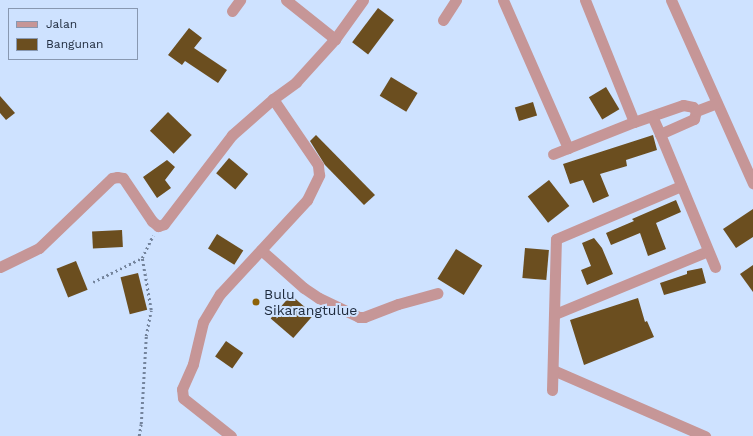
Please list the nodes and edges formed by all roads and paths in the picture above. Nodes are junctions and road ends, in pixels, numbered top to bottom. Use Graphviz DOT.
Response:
graph roads {
  1 [pos="240,0"];
  2 [pos="286,0"];
  3 [pos="363,0"];
  4 [pos="456,0"];
  5 [pos="503,0"];
  6 [pos="585,0"];
  7 [pos="671,0"];
  8 [pos="232,11"];
  9 [pos="443,20"];
  10 [pos="335,39"];
  11 [pos="273,99"];
  12 [pos="717,103"];
  13 [pos="696,111"];
  14 [pos="652,116"];
  15 [pos="634,122"];
  16 [pos="660,134"];
  17 [pos="568,148"];
  18 [pos="553,154"];
  19 [pos="753,183"];
  20 [pos="680,186"];
  21 [pos="158,226"];
  22 [pos="261,250"];
  23 [pos="708,251"];
  24 [pos="142,258"];
  25 [pos="0,267"];
  26 [pos="714,267"];
  27 [pos="92,282"];
  28 [pos="438,293"];
  29 [pos="555,314"];
  30 [pos="553,370"];
  31 [pos="552,390"];
  32 [pos="139,436"];
  33 [pos="230,436"];
  34 [pos="705,436"];
  1 -- 8 [label="street"];
  2 -- 10 [label="street"];
  3 -- 10 [label="street"];
  4 -- 9 [label="street"];
  5 -- 17 [label="street"];
  6 -- 15 [label="street"];
  7 -- 12 [label="street"];
  10 -- 11 [label="street"];
  11 -- 21 [label="street"];
  11 -- 22 [label="street"];
  12 -- 13 [label="street"];
  12 -- 19 [label="street"];
  13 -- 14 [label="street"];
  13 -- 16 [label="street"];
  14 -- 15 [label="street"];
  14 -- 16 [label="street"];
  15 -- 17 [label="street"];
  16 -- 20 [label="street"];
  17 -- 18 [label="street"];
  20 -- 23 [label="street"];
  20 -- 29 [label="street"];
  21 -- 24 [label="path"];
  21 -- 25 [label="street"];
  22 -- 28 [label="street"];
  22 -- 33 [label="street"];
  23 -- 26 [label="street"];
  23 -- 29 [label="street"];
  24 -- 27 [label="path"];
  24 -- 32 [label="path"];
  29 -- 30 [label="street"];
  30 -- 31 [label="street"];
  30 -- 34 [label="street"];
}
